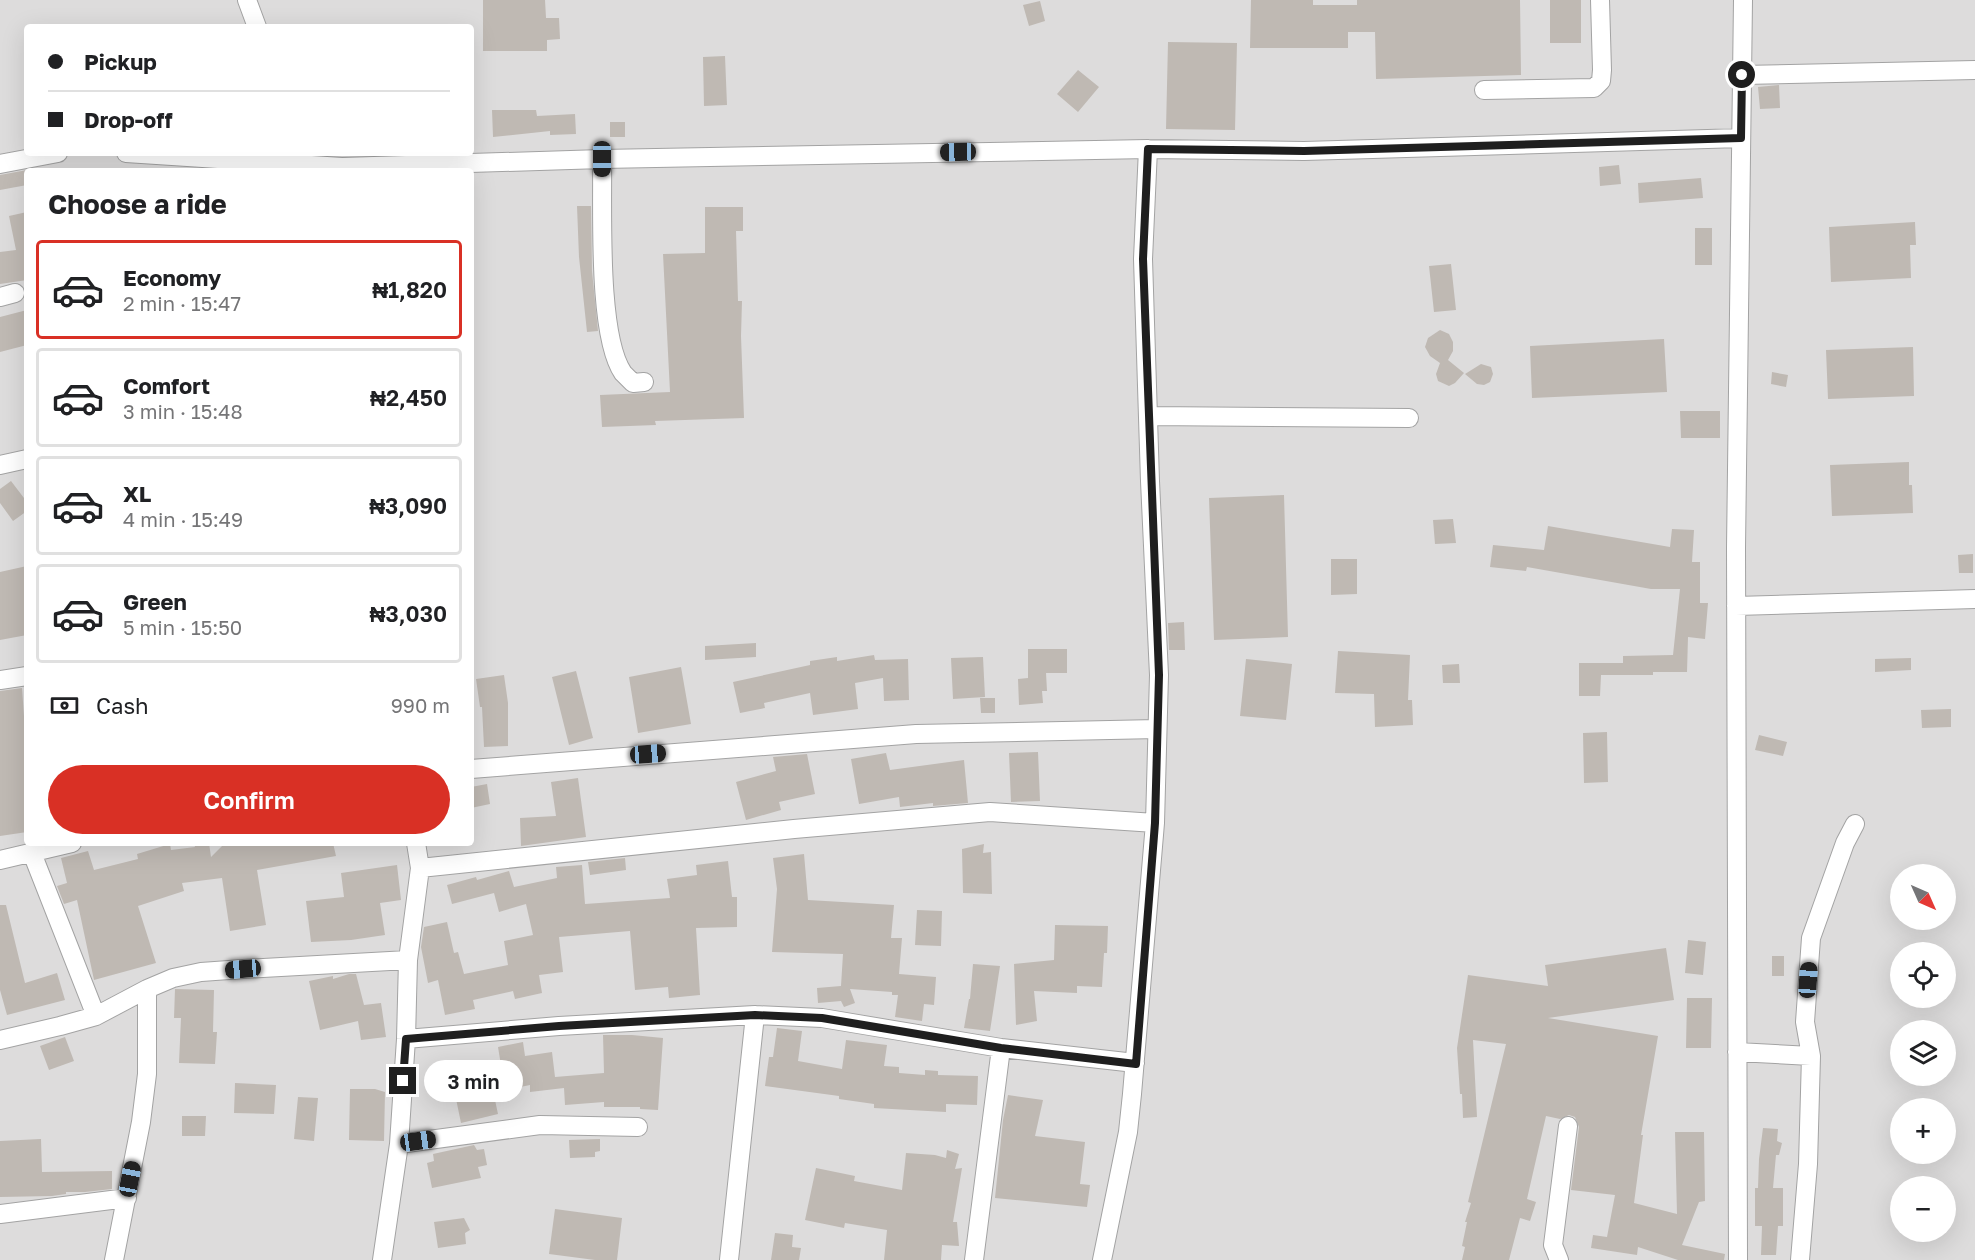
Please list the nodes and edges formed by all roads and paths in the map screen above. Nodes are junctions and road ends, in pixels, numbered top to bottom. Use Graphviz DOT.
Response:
graph roads {
  1 [pos="247,0"];
  2 [pos="1600,0"];
  3 [pos="1743,0"];
  4 [pos="256,24"];
  5 [pos="1975,70"];
  6 [pos="1742,75"];
  7 [pos="1484,90"];
  8 [pos="1741,138"];
  9 [pos="1148,149"];
  10 [pos="42,156"];
  11 [pos="184,156"];
  12 [pos="602,159"];
  13 [pos="0,164"];
  14 [pos="338,164"];
  15 [pos="644,382"];
  16 [pos="1148,416"];
  17 [pos="1409,418"];
  18 [pos="24,460"];
  19 [pos="0,465"];
  20 [pos="1975,599"];
  21 [pos="1736,606"];
  22 [pos="24,676"];
  23 [pos="0,680"];
  24 [pos="1157,729"];
  25 [pos="474,769"];
  26 [pos="1155,823"];
  27 [pos="1855,824"];
  28 [pos="60,846"];
  29 [pos="416,846"];
  30 [pos="32,853"];
  31 [pos="0,860"];
  32 [pos="420,868"];
  33 [pos="408,960"];
  34 [pos="147,989"];
  35 [pos="755,1015"];
  36 [pos="96,1016"];
  37 [pos="406,1039"];
  38 [pos="0,1040"];
  39 [pos="1001,1048"];
  40 [pos="1737,1052"];
  41 [pos="1811,1056"];
  42 [pos="1136,1064"];
  43 [pos="1568,1126"];
  44 [pos="639,1127"];
  45 [pos="399,1144"];
  46 [pos="127,1198"];
  47 [pos="0,1214"];
  48 [pos="114,1260"];
  49 [pos="382,1260"];
  50 [pos="729,1260"];
  51 [pos="974,1260"];
  52 [pos="1102,1260"];
  53 [pos="1559,1260"];
  54 [pos="1738,1260"];
  55 [pos="1800,1260"];
  1 -- 4 [label="street"];
  2 -- 7 [label="street"];
  3 -- 6 [label="street"];
  5 -- 6 [label="street"];
  6 -- 8 [label="street"];
  8 -- 9 [label="street"];
  8 -- 21 [label="street"];
  9 -- 12 [label="street"];
  9 -- 16 [label="street"];
  10 -- 13 [label="street"];
  11 -- 14 [label="street"];
  12 -- 14 [label="street"];
  12 -- 15 [label="street"];
  16 -- 17 [label="street"];
  16 -- 24 [label="street"];
  18 -- 19 [label="street"];
  20 -- 21 [label="street"];
  21 -- 40 [label="street"];
  22 -- 23 [label="street"];
  24 -- 25 [label="street"];
  24 -- 26 [label="street"];
  26 -- 32 [label="street"];
  26 -- 42 [label="street"];
  27 -- 41 [label="street"];
  28 -- 30 [label="street"];
  29 -- 32 [label="street"];
  30 -- 31 [label="street"];
  30 -- 36 [label="street"];
  32 -- 33 [label="street"];
  33 -- 34 [label="street"];
  33 -- 37 [label="street"];
  34 -- 36 [label="street"];
  34 -- 46 [label="street"];
  35 -- 37 [label="street"];
  35 -- 39 [label="street"];
  35 -- 50 [label="street"];
  36 -- 38 [label="street"];
  37 -- 45 [label="street"];
  39 -- 42 [label="street"];
  39 -- 51 [label="street"];
  40 -- 41 [label="street"];
  40 -- 54 [label="street"];
  41 -- 55 [label="street"];
  42 -- 52 [label="street"];
  43 -- 53 [label="street"];
  44 -- 45 [label="street"];
  45 -- 49 [label="street"];
  46 -- 47 [label="street"];
  46 -- 48 [label="street"];
}
